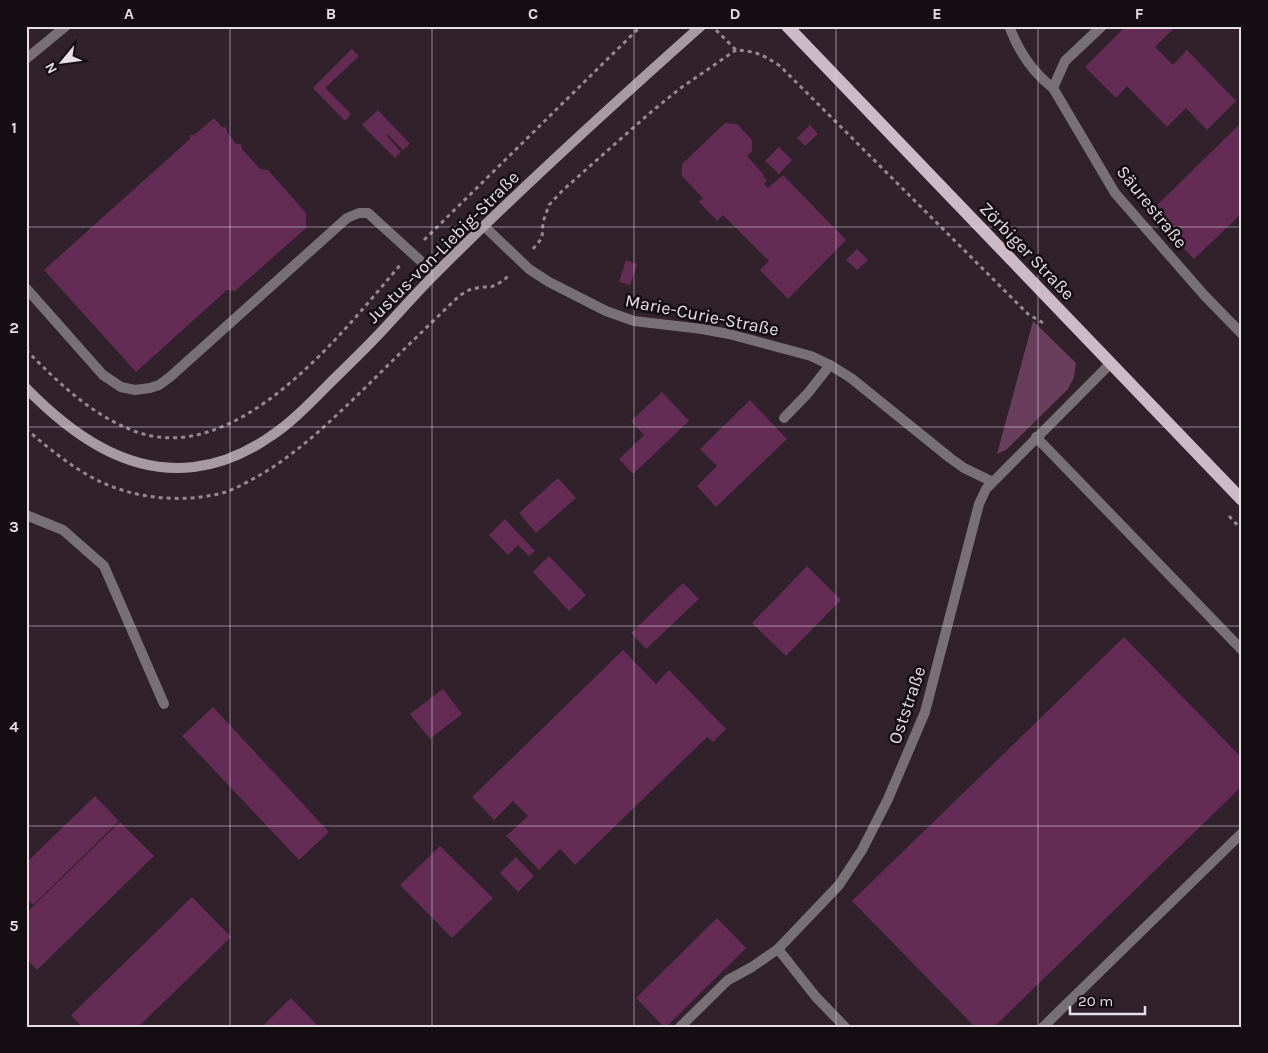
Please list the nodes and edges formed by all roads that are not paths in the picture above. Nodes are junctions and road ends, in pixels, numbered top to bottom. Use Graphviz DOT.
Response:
graph roads {
  1 [pos="66,26"];
  2 [pos="702,26"];
  3 [pos="787,26"];
  4 [pos="1009,26"];
  5 [pos="1102,26"];
  6 [pos="26,59"];
  7 [pos="1053,88"];
  8 [pos="484,226"];
  9 [pos="435,274"];
  10 [pos="26,288"];
  11 [pos="1242,334"];
  12 [pos="1111,363"];
  13 [pos="830,364"];
  14 [pos="26,388"];
  15 [pos="784,418"];
  16 [pos="1036,437"];
  17 [pos="992,481"];
  18 [pos="1242,500"];
  19 [pos="26,515"];
  20 [pos="1242,650"];
  21 [pos="164,704"];
  22 [pos="1242,833"];
  23 [pos="778,949"];
  24 [pos="680,1027"];
  25 [pos="845,1027"];
  26 [pos="1043,1027"];
  1 -- 6 [label="street"];
  2 -- 8 [label="street, Justus-von-Liebig-Straße"];
  3 -- 12 [label="main road, Zörbiger Straße"];
  4 -- 7 [label="street, Säurestraße"];
  5 -- 7 [label="street"];
  7 -- 11 [label="street, Säurestraße"];
  8 -- 9 [label="street, Justus-von-Liebig-Straße"];
  8 -- 13 [label="street, Marie-Curie-Straße"];
  9 -- 10 [label="street"];
  9 -- 14 [label="street, Justus-von-Liebig-Straße"];
  12 -- 16 [label="street, Oststraße"];
  12 -- 18 [label="main road, Zörbiger Straße"];
  13 -- 15 [label="street"];
  13 -- 17 [label="street, Marie-Curie-Straße"];
  16 -- 17 [label="street, Oststraße"];
  16 -- 20 [label="street"];
  17 -- 23 [label="street, Oststraße"];
  19 -- 21 [label="street"];
  22 -- 26 [label="street"];
  23 -- 24 [label="street, Oststraße"];
  23 -- 25 [label="street"];
}
